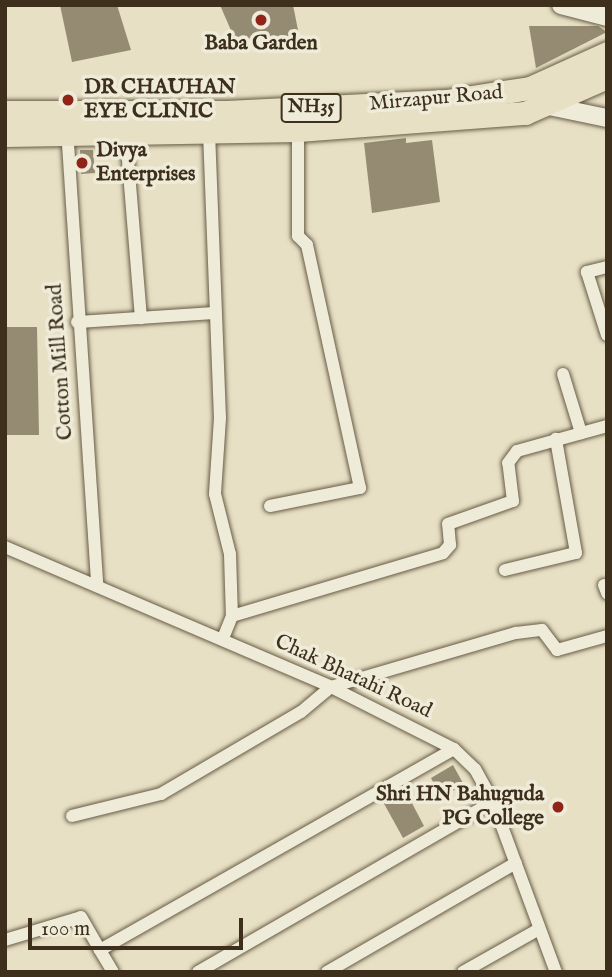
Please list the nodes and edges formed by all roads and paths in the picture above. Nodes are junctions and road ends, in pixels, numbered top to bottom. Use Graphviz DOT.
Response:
graph roads {
  1 [pos="561,5"];
  2 [pos="607,17"];
  3 [pos="607,53"];
  4 [pos="607,77"];
  5 [pos="549,106"];
  6 [pos="5,112"];
  7 [pos="66,112"];
  8 [pos="607,118"];
  9 [pos="298,130"];
  10 [pos="209,132"];
  11 [pos="5,135"];
  12 [pos="67,136"];
  13 [pos="126,136"];
  14 [pos="607,267"];
  15 [pos="212,313"];
  16 [pos="141,318"];
  17 [pos="77,322"];
  18 [pos="607,335"];
  19 [pos="563,374"];
  20 [pos="607,426"];
  21 [pos="581,433"];
  22 [pos="556,439"];
  23 [pos="270,506"];
  24 [pos="5,547"];
  25 [pos="505,570"];
  26 [pos="97,586"];
  27 [pos="232,616"];
  28 [pos="607,636"];
  29 [pos="223,639"];
  30 [pos="331,687"];
  31 [pos="454,749"];
  32 [pos="493,802"];
  33 [pos="72,816"];
  34 [pos="516,863"];
  35 [pos="539,929"];
  36 [pos="5,940"];
  37 [pos="100,950"];
  38 [pos="113,972"];
  39 [pos="198,972"];
  40 [pos="327,972"];
  41 [pos="463,972"];
  42 [pos="556,972"];
  1 -- 2 [label="main road"];
  3 -- 7 [label="highway, Mirzapur Road / NH35"];
  4 -- 5 [label="highway, Mirzapur Road / NH35"];
  5 -- 8 [label="main road"];
  5 -- 9 [label="highway, Mirzapur Road / NH35"];
  6 -- 7 [label="highway, Mirzapur Road / NH35"];
  7 -- 12 [label="street, Cotton Mill Road"];
  9 -- 10 [label="highway, Mirzapur Road / NH35"];
  9 -- 23 [label="street"];
  10 -- 13 [label="highway, Mirzapur Road / NH35"];
  10 -- 15 [label="street"];
  11 -- 12 [label="highway, Mirzapur Road / NH35"];
  12 -- 13 [label="highway, Mirzapur Road / NH35"];
  12 -- 17 [label="street, Cotton Mill Road"];
  13 -- 16 [label="street"];
  14 -- 18 [label="street"];
  15 -- 16 [label="street"];
  15 -- 27 [label="street"];
  16 -- 17 [label="street"];
  17 -- 26 [label="street, Cotton Mill Road"];
  19 -- 21 [label="street"];
  20 -- 21 [label="street"];
  21 -- 22 [label="street"];
  22 -- 25 [label="street"];
  22 -- 27 [label="street"];
  24 -- 26 [label="street, Chak Bhatahi Road"];
  26 -- 29 [label="street, Chak Bhatahi Road"];
  27 -- 29 [label="street"];
  28 -- 30 [label="street"];
  29 -- 30 [label="street, Chak Bhatahi Road"];
  30 -- 31 [label="street, Chak Bhatahi Road"];
  30 -- 33 [label="street"];
  31 -- 32 [label="street, Chak Bhatahi Road"];
  31 -- 37 [label="street"];
  32 -- 34 [label="street, Chak Bhatahi Road"];
  32 -- 39 [label="street"];
  34 -- 35 [label="street, Chak Bhatahi Road"];
  34 -- 40 [label="street"];
  35 -- 41 [label="street"];
  35 -- 42 [label="street, Chak Bhatahi Road"];
  36 -- 37 [label="street"];
  37 -- 38 [label="street"];
}
